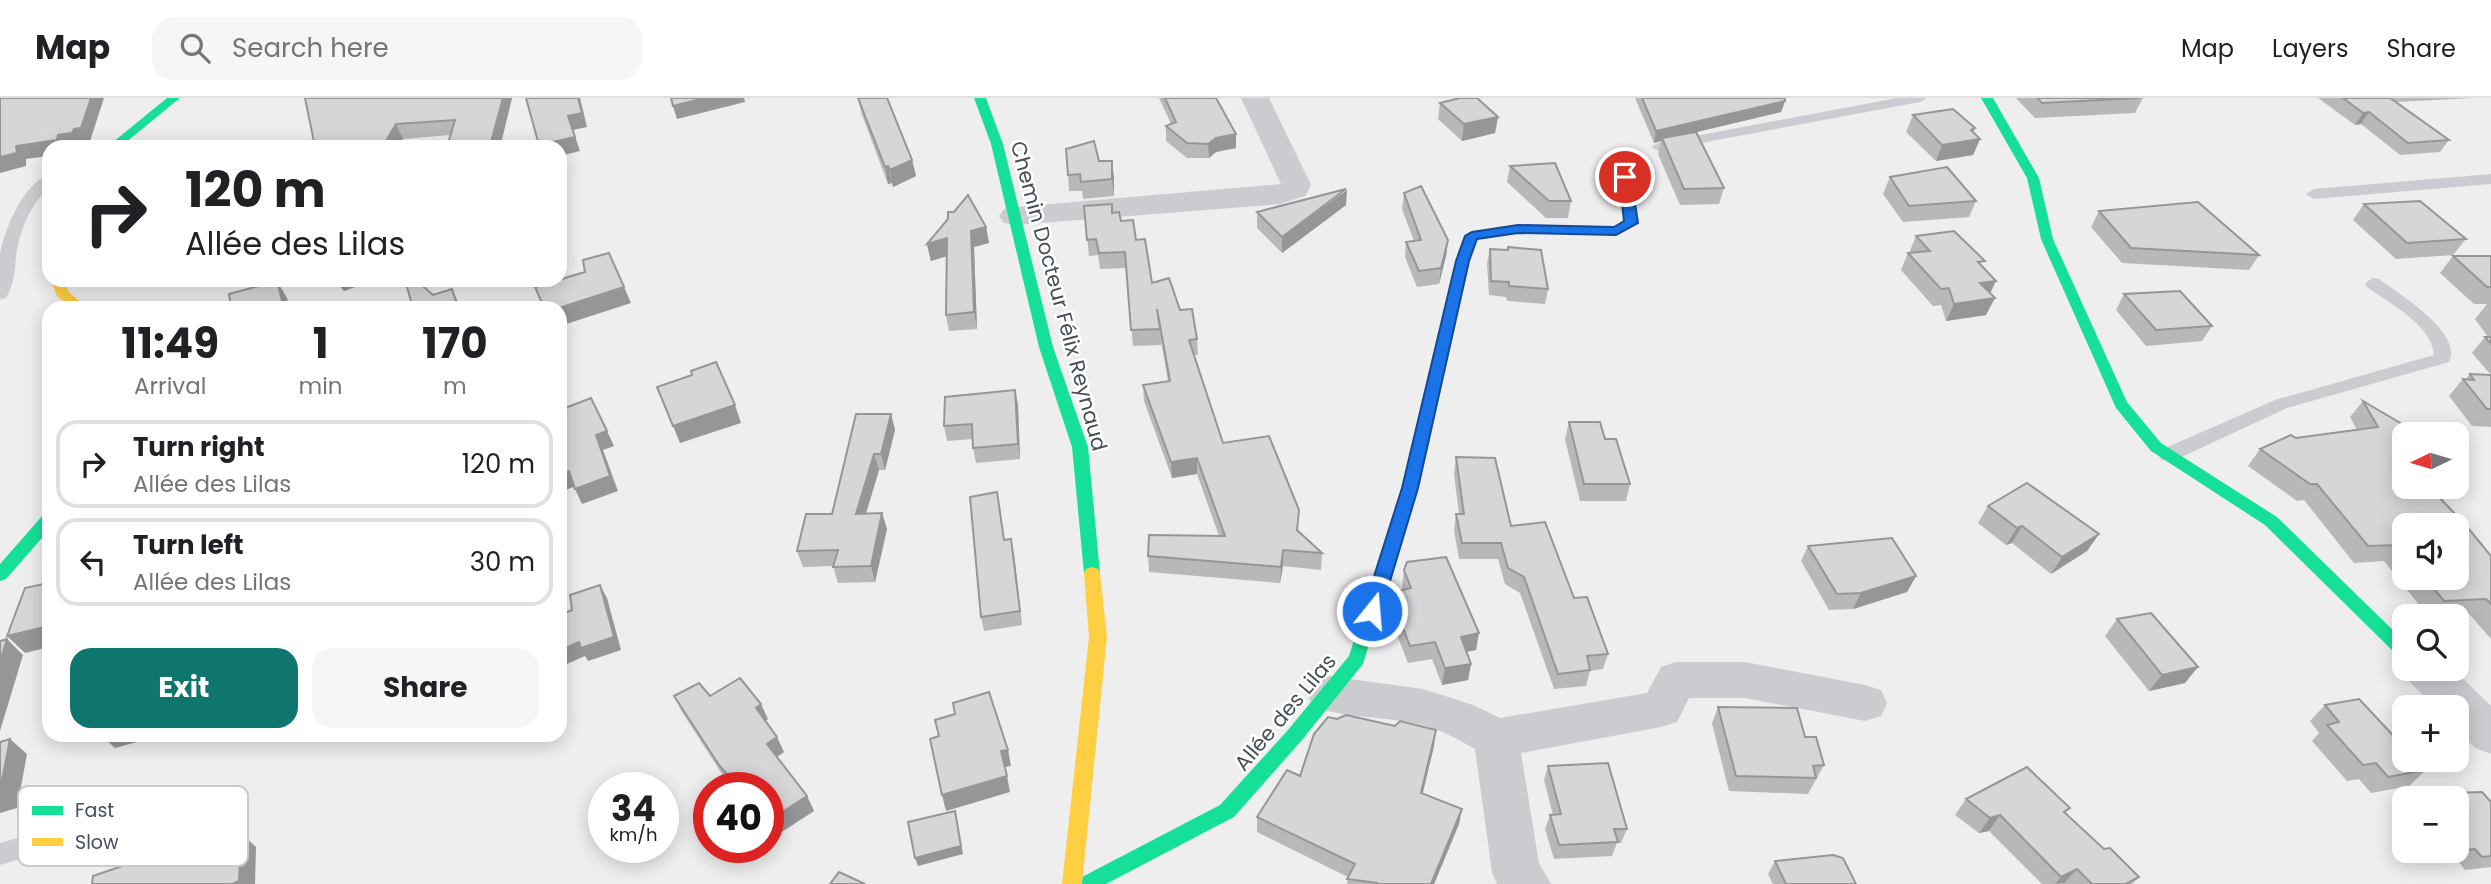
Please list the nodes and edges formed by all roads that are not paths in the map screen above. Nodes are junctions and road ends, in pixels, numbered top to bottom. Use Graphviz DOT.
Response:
graph roads {
  1 [pos="174,98"];
  2 [pos="980,98"];
  3 [pos="1255,98"];
  4 [pos="1920,98"];
  5 [pos="1987,98"];
  6 [pos="122,140"];
  7 [pos="1658,147"];
  8 [pos="1625,177"];
  9 [pos="2491,179"];
  10 [pos="42,188"];
  11 [pos="2314,194"];
  12 [pos="1015,216"];
  13 [pos="2373,283"];
  14 [pos="60,287"];
  15 [pos="0,294"];
  16 [pos="72,301"];
  17 [pos="2168,455"];
  18 [pos="42,527"];
  19 [pos="0,575"];
  20 [pos="2392,639"];
  21 [pos="2436,681"];
  22 [pos="1329,694"];
  23 [pos="1866,703"];
  24 [pos="2491,735"];
  25 [pos="1496,738"];
  26 [pos="18,850"];
  27 [pos="0,855"];
  28 [pos="1072,884"];
  29 [pos="1087,884"];
  30 [pos="1526,884"];
  1 -- 6 [label="street"];
  2 -- 12 [label="street, Chemin Docteur Félix Reynaud"];
  3 -- 12 [label="street"];
  4 -- 7 [label="lane"];
  5 -- 17 [label="street"];
  8 -- 22 [label="street, Allée des Lilas"];
  9 -- 11 [label="lane"];
  10 -- 15 [label="lane"];
  12 -- 28 [label="street, Chemin Docteur Félix Reynaud"];
  13 -- 17 [label="lane"];
  14 -- 16 [label="street"];
  17 -- 20 [label="street"];
  18 -- 19 [label="street"];
  21 -- 24 [label="street"];
  22 -- 25 [label="street"];
  22 -- 29 [label="street, Allée des Lilas"];
  23 -- 25 [label="street"];
  25 -- 30 [label="street"];
  26 -- 27 [label="lane"];
}
